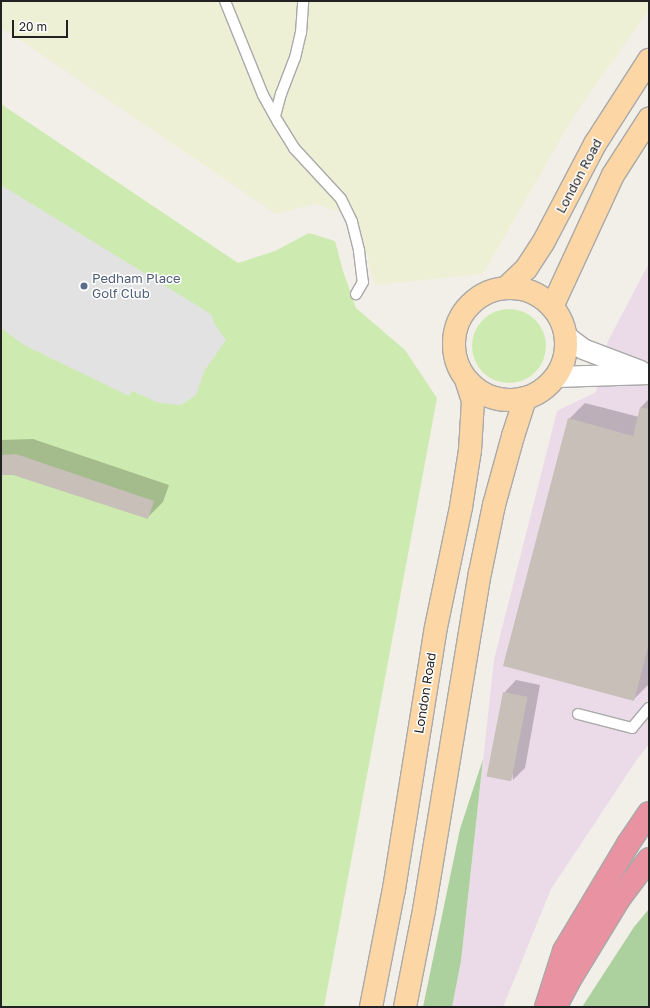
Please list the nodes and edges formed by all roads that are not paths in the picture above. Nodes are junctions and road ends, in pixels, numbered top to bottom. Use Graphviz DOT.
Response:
graph roads {
  1 [pos="225,1"];
  2 [pos="303,1"];
  3 [pos="649,60"];
  4 [pos="275,116"];
  5 [pos="649,119"];
  6 [pos="506,288"];
  7 [pos="356,294"];
  8 [pos="552,307"];
  9 [pos="566,336"];
  10 [pos="649,374"];
  11 [pos="556,377"];
  12 [pos="466,380"];
  13 [pos="525,399"];
  14 [pos="649,708"];
  15 [pos="578,714"];
  16 [pos="649,813"];
  17 [pos="649,859"];
  18 [pos="371,1007"];
  19 [pos="404,1007"];
  20 [pos="546,1007"];
  21 [pos="556,1007"];
  1 -- 4 [label="lane"];
  2 -- 4 [label="lane"];
  3 -- 6 [label="main road, London Road"];
  4 -- 7 [label="lane"];
  5 -- 8 [label="main road"];
  6 -- 8 [label="main road"];
  6 -- 12 [label="main road"];
  8 -- 9 [label="main road"];
  9 -- 10 [label="street"];
  9 -- 11 [label="main road"];
  10 -- 11 [label="street"];
  11 -- 13 [label="main road"];
  12 -- 13 [label="main road"];
  12 -- 18 [label="main road, London Road"];
  13 -- 19 [label="main road"];
  14 -- 15 [label="lane"];
  16 -- 20 [label="highway"];
  17 -- 21 [label="highway"];
}
